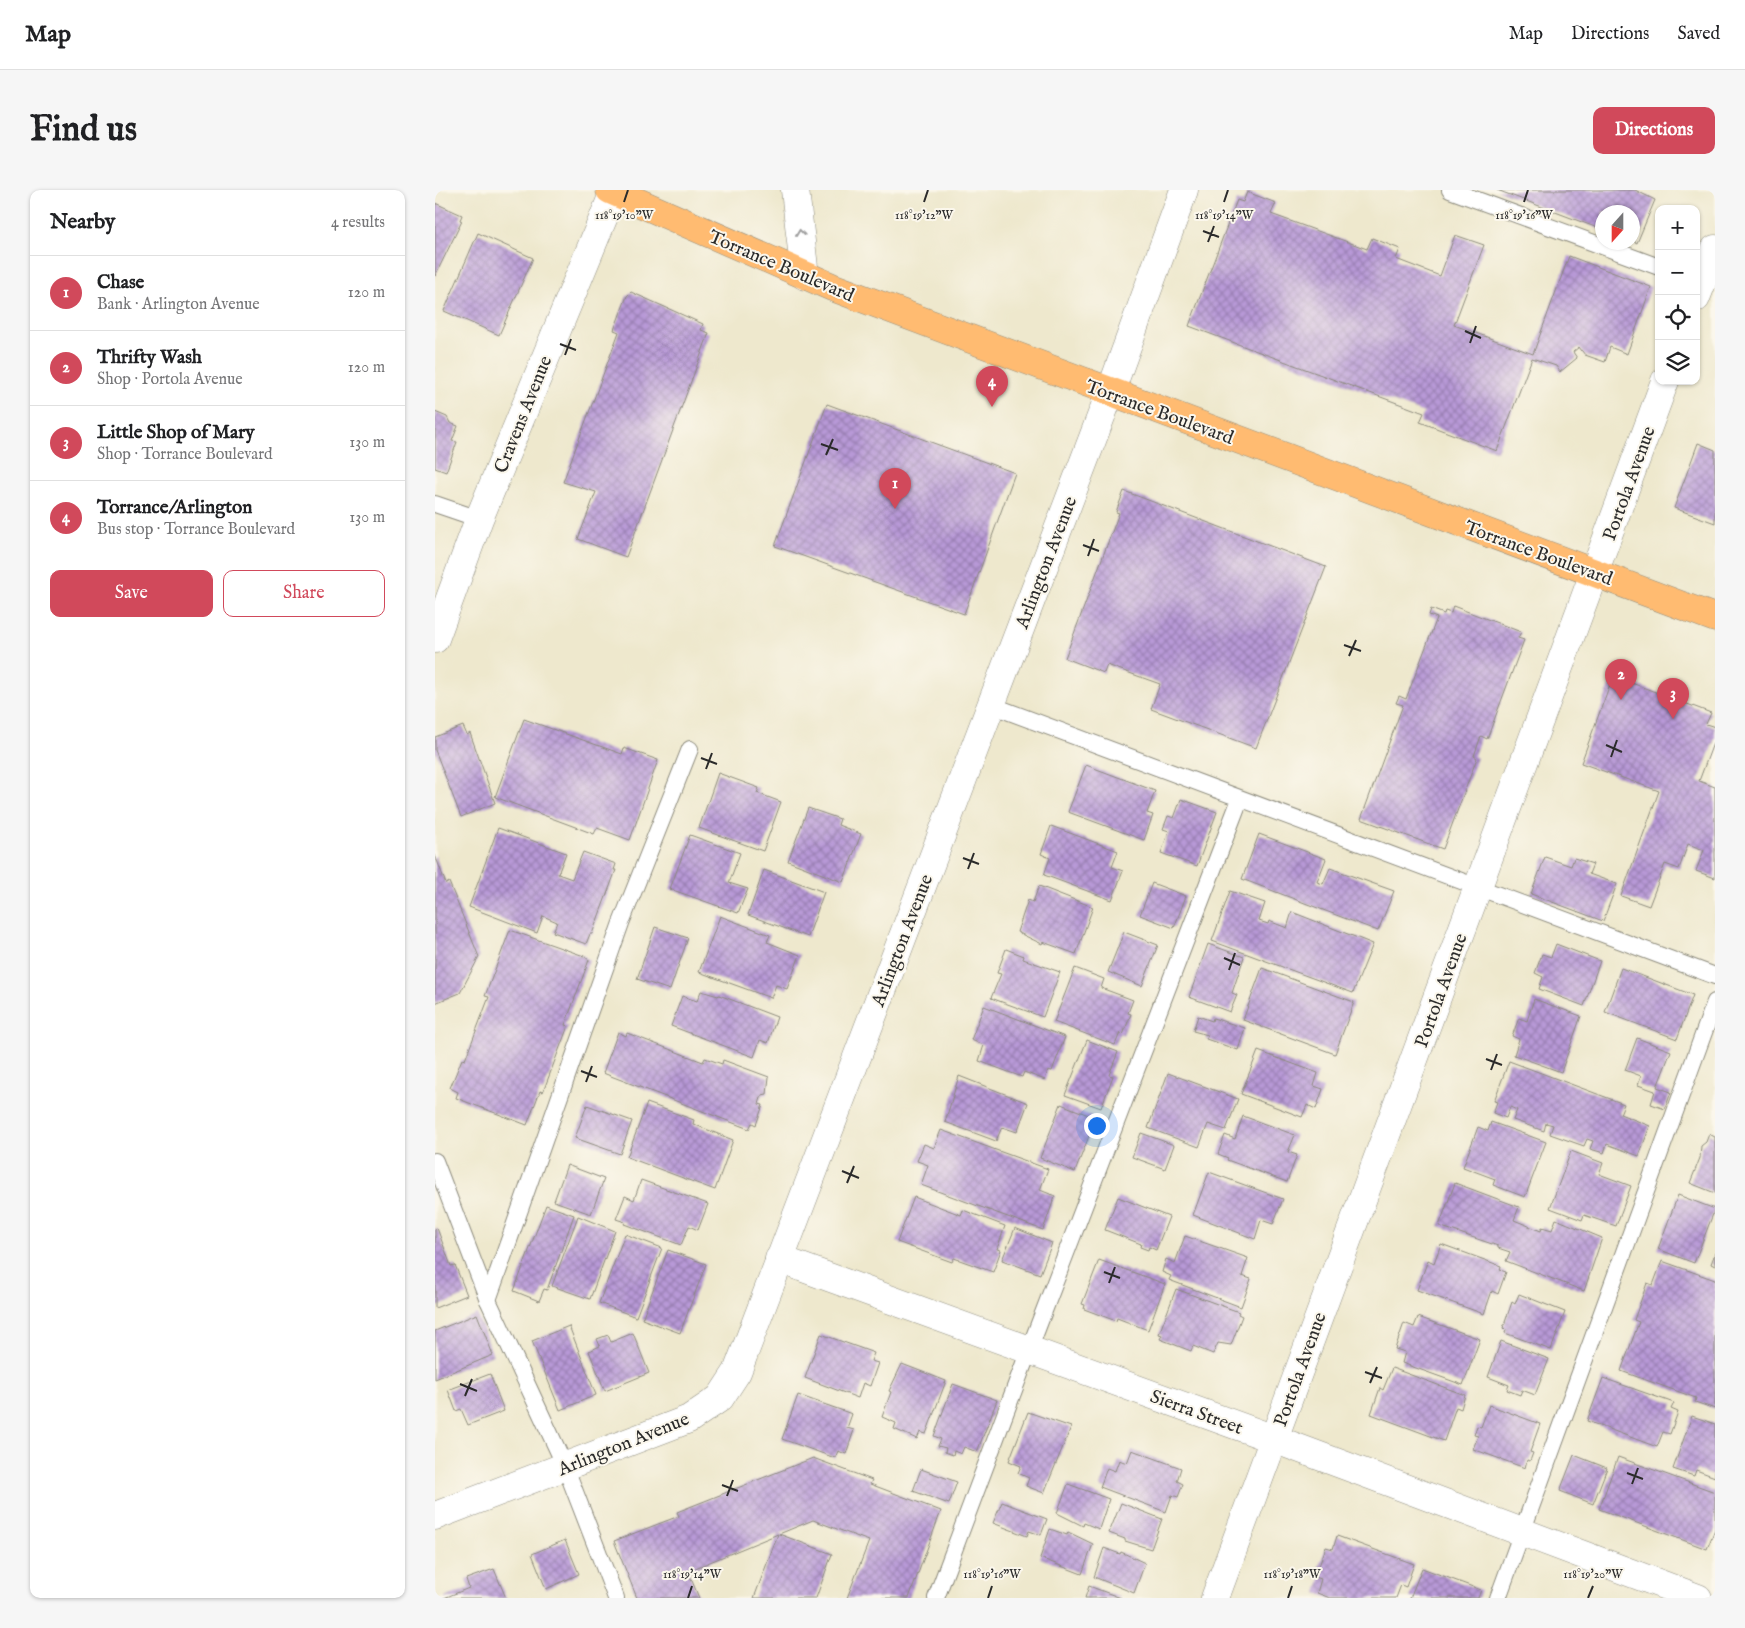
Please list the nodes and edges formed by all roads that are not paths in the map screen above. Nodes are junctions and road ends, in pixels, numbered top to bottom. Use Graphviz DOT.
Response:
graph roads {
  1 [pos="795,190"];
  2 [pos="1184,190"];
  3 [pos="1453,190"];
  4 [pos="613,191"];
  5 [pos="1715,249"];
  6 [pos="1655,266"];
  7 [pos="805,276"];
  8 [pos="1702,288"];
  9 [pos="1664,385"];
  10 [pos="1110,393"];
  11 [pos="435,504"];
  12 [pos="479,519"];
  13 [pos="1595,572"];
  14 [pos="1715,618"];
  15 [pos="435,639"];
  16 [pos="991,705"];
  17 [pos="690,749"];
  18 [pos="1240,799"];
  19 [pos="1478,888"];
  20 [pos="1715,976"];
  21 [pos="1715,1002"];
  22 [pos="435,1161"];
  23 [pos="779,1259"];
  24 [pos="489,1300"];
  25 [pos="1029,1350"];
  26 [pos="1274,1439"];
  27 [pos="565,1466"];
  28 [pos="435,1516"];
  29 [pos="1523,1532"];
  30 [pos="616,1598"];
  31 [pos="937,1598"];
  32 [pos="1215,1598"];
  33 [pos="1498,1598"];
  34 [pos="1698,1598"];
  7 -- 1 [label="street, one-way"];
  2 -- 10 [label="street, Arlington Avenue"];
  3 -- 6 [label="lane"];
  4 -- 7 [label="main road, Torrance Boulevard"];
  4 -- 12 [label="street, Cravens Avenue"];
  5 -- 8 [label="street"];
  7 -- 10 [label="main road, Torrance Boulevard"];
  9 -- 13 [label="street, Portola Avenue"];
  10 -- 13 [label="main road, Torrance Boulevard"];
  10 -- 16 [label="street, Arlington Avenue"];
  11 -- 12 [label="lane"];
  12 -- 15 [label="street, Cravens Avenue"];
  13 -- 14 [label="main road, Torrance Boulevard"];
  13 -- 19 [label="street, Portola Avenue"];
  16 -- 18 [label="lane"];
  16 -- 23 [label="street, Arlington Avenue"];
  17 -- 24 [label="lane"];
  18 -- 19 [label="lane"];
  18 -- 25 [label="lane"];
  19 -- 20 [label="lane"];
  19 -- 26 [label="street, Portola Avenue"];
  21 -- 29 [label="lane"];
  22 -- 24 [label="lane"];
  23 -- 25 [label="street, Sierra Street"];
  23 -- 27 [label="street, Arlington Avenue"];
  24 -- 27 [label="lane"];
  25 -- 26 [label="street, Sierra Street"];
  25 -- 31 [label="lane"];
  26 -- 29 [label="street, Sierra Street"];
  26 -- 32 [label="street, Portola Avenue"];
  27 -- 28 [label="street, Arlington Avenue"];
  27 -- 30 [label="lane"];
  29 -- 33 [label="lane"];
  29 -- 34 [label="street, Sierra Street"];
}
